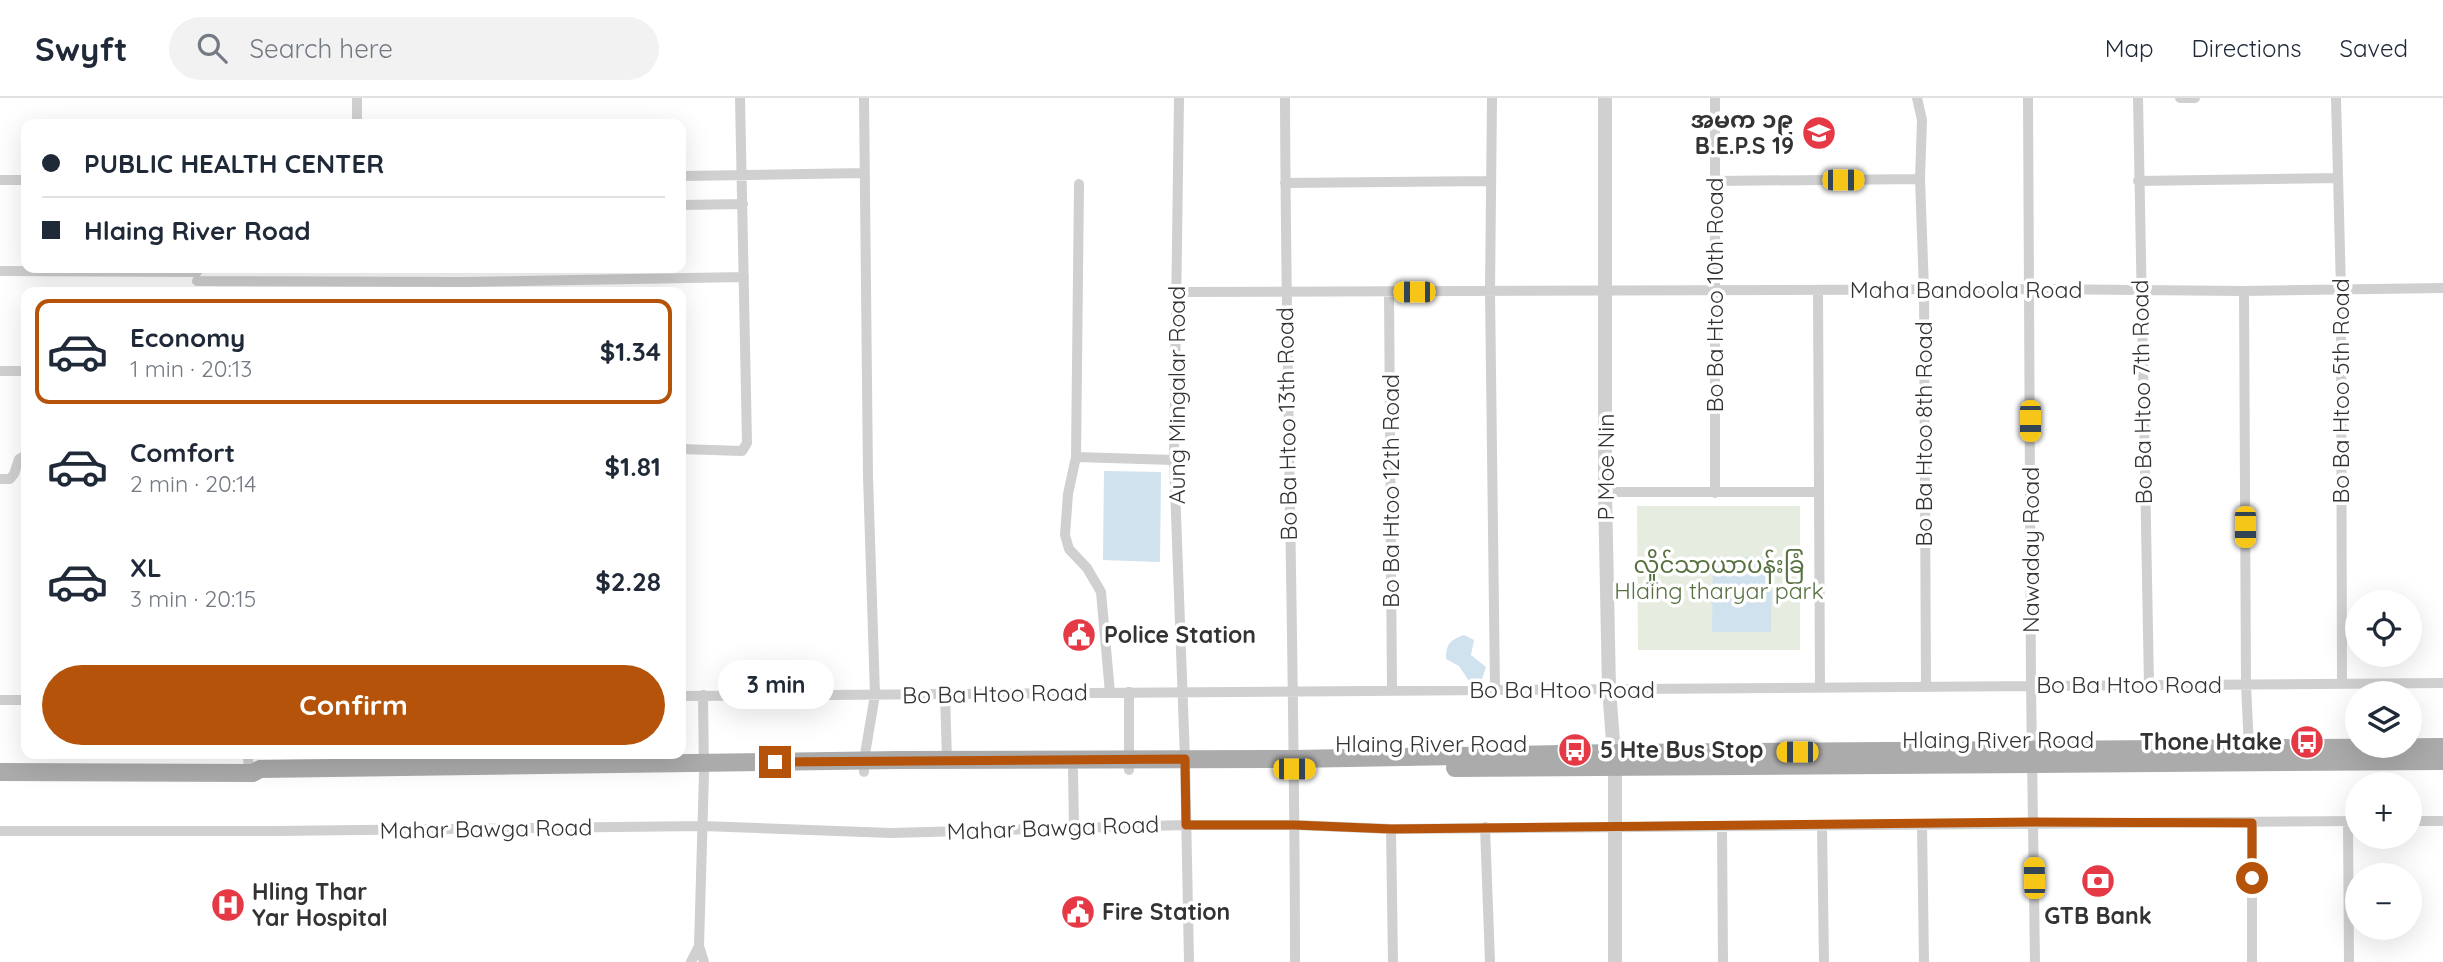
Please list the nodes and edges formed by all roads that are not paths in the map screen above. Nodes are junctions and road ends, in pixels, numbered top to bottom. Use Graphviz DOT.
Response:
graph roads {
  1 [pos="357,98"];
  2 [pos="740,98"];
  3 [pos="864,98"];
  4 [pos="1179,98"];
  5 [pos="1285,98"];
  6 [pos="1492,98"];
  7 [pos="1605,98"];
  8 [pos="1715,98"];
  9 [pos="1917,98"];
  10 [pos="2028,98"];
  11 [pos="2138,98"];
  12 [pos="2180,98"];
  13 [pos="2195,98"];
  14 [pos="2336,98"];
  15 [pos="357,119"];
  16 [pos="864,173"];
  17 [pos="686,176"];
  18 [pos="743,177"];
  19 [pos="2338,177"];
  20 [pos="1920,179"];
  21 [pos="0,180"];
  22 [pos="21,180"];
  23 [pos="1492,181"];
  24 [pos="1715,181"];
  25 [pos="2138,181"];
  26 [pos="1285,183"];
  27 [pos="1079,184"];
  28 [pos="743,204"];
  29 [pos="686,205"];
  30 [pos="0,271"];
  31 [pos="21,272"];
  32 [pos="56,273"];
  33 [pos="361,273"];
  34 [pos="546,273"];
  35 [pos="744,277"];
  36 [pos="197,278"];
  37 [pos="546,281"];
  38 [pos="362,282"];
  39 [pos="410,287"];
  40 [pos="463,287"];
  41 [pos="531,287"];
  42 [pos="2443,288"];
  43 [pos="2029,289"];
  44 [pos="1606,290"];
  45 [pos="1818,290"];
  46 [pos="1924,290"];
  47 [pos="2341,290"];
  48 [pos="1715,291"];
  49 [pos="2140,291"];
  50 [pos="2244,291"];
  51 [pos="1178,292"];
  52 [pos="1285,292"];
  53 [pos="1389,292"];
  54 [pos="1490,292"];
  55 [pos="21,370"];
  56 [pos="0,371"];
  57 [pos="686,449"];
  58 [pos="1076,457"];
  59 [pos="1174,460"];
  60 [pos="20,474"];
  61 [pos="0,479"];
  62 [pos="1605,492"];
  63 [pos="1819,492"];
  64 [pos="1715,493"];
  65 [pos="2443,683"];
  66 [pos="2342,684"];
  67 [pos="2148,685"];
  68 [pos="2246,685"];
  69 [pos="2031,686"];
  70 [pos="1926,687"];
  71 [pos="1820,688"];
  72 [pos="1609,689"];
  73 [pos="1495,690"];
  74 [pos="1291,691"];
  75 [pos="1392,691"];
  76 [pos="1129,692"];
  77 [pos="1181,692"];
  78 [pos="1110,693"];
  79 [pos="945,694"];
  80 [pos="703,695"];
  81 [pos="875,695"];
  82 [pos="686,696"];
  83 [pos="21,700"];
  84 [pos="0,701"];
  85 [pos="2443,747"];
  86 [pos="2249,748"];
  87 [pos="2032,757"];
  88 [pos="249,759"];
  89 [pos="1294,759"];
  90 [pos="947,760"];
  91 [pos="1614,760"];
  92 [pos="2443,761"];
  93 [pos="1185,764"];
  94 [pos="1128,765"];
  95 [pos="864,766"];
  96 [pos="704,768"];
  97 [pos="1073,771"];
  98 [pos="0,772"];
  99 [pos="251,773"];
  100 [pos="2345,821"];
  101 [pos="2422,821"];
  102 [pos="2443,821"];
  103 [pos="2033,822"];
  104 [pos="2252,823"];
  105 [pos="1186,825"];
  106 [pos="1295,825"];
  107 [pos="1822,825"];
  108 [pos="1922,825"];
  109 [pos="1722,826"];
  110 [pos="703,827"];
  111 [pos="1485,827"];
  112 [pos="1616,827"];
  113 [pos="1074,828"];
  114 [pos="1391,829"];
  115 [pos="0,831"];
  116 [pos="2351,849"];
  117 [pos="699,946"];
  118 [pos="691,962"];
  119 [pos="704,962"];
  120 [pos="1189,962"];
  121 [pos="1295,962"];
  122 [pos="1393,962"];
  123 [pos="1490,962"];
  124 [pos="1615,962"];
  125 [pos="1723,962"];
  126 [pos="1824,962"];
  127 [pos="1924,962"];
  128 [pos="2035,962"];
  129 [pos="2252,962"];
  130 [pos="2349,962"];
  1 -- 15 [label="street"];
  2 -- 18 [label="street"];
  3 -- 16 [label="street"];
  4 -- 51 [label="street, Aung Mingalar Road"];
  5 -- 26 [label="street, Bo Ba Htoo 13th Road"];
  6 -- 23 [label="street"];
  7 -- 44 [label="street, P Moe Nin"];
  8 -- 24 [label="street, Bo Ba Htoo 10th Road"];
  9 -- 20 [label="street, Bo Ba Htoo 8th Road"];
  10 -- 43 [label="street, Nawaday Road"];
  11 -- 25 [label="street, Bo Ba Htoo 7th Road"];
  12 -- 13 [label="street"];
  14 -- 19 [label="street, Bo Ba Htoo 5th Road"];
  16 -- 18 [label="street"];
  16 -- 81 [label="street"];
  17 -- 18 [label="street"];
  18 -- 28 [label="street"];
  19 -- 25 [label="street"];
  19 -- 47 [label="street, Bo Ba Htoo 5th Road"];
  20 -- 24 [label="street"];
  20 -- 46 [label="street, Bo Ba Htoo 8th Road"];
  21 -- 22 [label="street"];
  23 -- 26 [label="street"];
  23 -- 54 [label="street"];
  24 -- 48 [label="street, Bo Ba Htoo 10th Road"];
  25 -- 49 [label="street, Bo Ba Htoo 7th Road"];
  26 -- 52 [label="street, Bo Ba Htoo 13th Road"];
  27 -- 58 [label="street"];
  28 -- 29 [label="street"];
  28 -- 35 [label="street"];
  30 -- 31 [label="street"];
  32 -- 36 [label="street"];
  33 -- 38 [label="street"];
  34 -- 37 [label="street"];
  35 -- 37 [label="street"];
  35 -- 57 [label="street"];
  36 -- 38 [label="street"];
  37 -- 41 [label="street"];
  38 -- 39 [label="street"];
  39 -- 40 [label="street"];
  40 -- 41 [label="street"];
  42 -- 47 [label="street, Maha Bandoola Road"];
  43 -- 46 [label="street, Maha Bandoola Road"];
  43 -- 49 [label="street, Maha Bandoola Road"];
  43 -- 69 [label="street, Nawaday Road"];
  44 -- 48 [label="street, Maha Bandoola Road"];
  44 -- 54 [label="street, Maha Bandoola Road"];
  44 -- 62 [label="street, P Moe Nin"];
  45 -- 46 [label="street, Maha Bandoola Road"];
  45 -- 48 [label="street, Maha Bandoola Road"];
  45 -- 63 [label="street"];
  46 -- 70 [label="street, Bo Ba Htoo 8th Road"];
  47 -- 50 [label="street, Maha Bandoola Road"];
  47 -- 66 [label="street, Bo Ba Htoo 5th Road"];
  48 -- 64 [label="street, Bo Ba Htoo 10th Road"];
  49 -- 50 [label="street, Maha Bandoola Road"];
  49 -- 67 [label="street, Bo Ba Htoo 7th Road"];
  50 -- 68 [label="street"];
  51 -- 52 [label="street, Maha Bandoola Road"];
  51 -- 59 [label="street, Aung Mingalar Road"];
  52 -- 53 [label="street, Maha Bandoola Road"];
  52 -- 74 [label="street, Bo Ba Htoo 13th Road"];
  53 -- 54 [label="street, Maha Bandoola Road"];
  53 -- 75 [label="street, Bo Ba Htoo 12th Road"];
  54 -- 73 [label="street"];
  55 -- 56 [label="street"];
  58 -- 59 [label="street"];
  58 -- 78 [label="street"];
  59 -- 77 [label="street, Aung Mingalar Road"];
  60 -- 61 [label="street"];
  62 -- 64 [label="street"];
  62 -- 72 [label="street, P Moe Nin"];
  63 -- 64 [label="street"];
  63 -- 71 [label="street"];
  65 -- 66 [label="street, Bo Ba Htoo Road"];
  66 -- 68 [label="street, Bo Ba Htoo Road"];
  67 -- 68 [label="street, Bo Ba Htoo Road"];
  67 -- 69 [label="street, Bo Ba Htoo Road"];
  68 -- 86 [label="street"];
  69 -- 70 [label="street, Bo Ba Htoo Road"];
  69 -- 87 [label="street, Nawaday Road"];
  70 -- 71 [label="street, Bo Ba Htoo Road"];
  71 -- 72 [label="street, Bo Ba Htoo Road"];
  72 -- 73 [label="street, Bo Ba Htoo Road"];
  72 -- 91 [label="street, P Moe Nin"];
  73 -- 75 [label="street, Bo Ba Htoo Road"];
  74 -- 75 [label="street, Bo Ba Htoo Road"];
  74 -- 77 [label="street, Bo Ba Htoo Road"];
  74 -- 89 [label="street, Bo Ba Htoo 13th Road"];
  76 -- 77 [label="street, Bo Ba Htoo Road"];
  76 -- 78 [label="street, Bo Ba Htoo Road"];
  76 -- 94 [label="street"];
  77 -- 93 [label="street, Aung Mingalar Road"];
  78 -- 79 [label="street, Bo Ba Htoo Road"];
  79 -- 81 [label="street, Bo Ba Htoo Road"];
  79 -- 90 [label="street"];
  80 -- 81 [label="street, Bo Ba Htoo Road"];
  80 -- 82 [label="street, Bo Ba Htoo Road"];
  80 -- 96 [label="street"];
  81 -- 95 [label="street"];
  83 -- 84 [label="street"];
  85 -- 86 [label="main road, Hlaing River Road"];
  86 -- 87 [label="main road, Hlaing River Road"];
  87 -- 91 [label="main road, Hlaing River Road"];
  87 -- 92 [label="main road, Hlaing River Road"];
  87 -- 103 [label="street, Nawaday Road"];
  88 -- 99 [label="street"];
  89 -- 91 [label="main road, Hlaing River Road"];
  89 -- 93 [label="main road, Hlaing River Road"];
  89 -- 106 [label="street, Bo Ba Htoo 13th Road"];
  90 -- 94 [label="main road, Hlaing River Road"];
  90 -- 95 [label="main road, Hlaing River Road"];
  91 -- 112 [label="street, P Moe Nin"];
  93 -- 94 [label="main road, Hlaing River Road"];
  93 -- 105 [label="street, Aung Mingalar Road"];
  94 -- 97 [label="main road, Hlaing River Road"];
  95 -- 96 [label="main road, Hlaing River Road"];
  95 -- 97 [label="main road, Hlaing River Road"];
  96 -- 99 [label="main road, Hlaing River Road"];
  96 -- 110 [label="street"];
  97 -- 113 [label="street"];
  98 -- 99 [label="main road, Hlaing River Road"];
  100 -- 104 [label="street, Mahar Bawga Road"];
  101 -- 102 [label="street"];
  103 -- 104 [label="street, Mahar Bawga Road"];
  103 -- 108 [label="street, Mahar Bawga Road"];
  103 -- 128 [label="street, Nawaday Road"];
  104 -- 129 [label="street"];
  105 -- 106 [label="street, Mahar Bawga Road"];
  105 -- 113 [label="street, Mahar Bawga Road"];
  105 -- 120 [label="street, Aung Mingalar Road"];
  106 -- 114 [label="street, Mahar Bawga Road"];
  106 -- 121 [label="street, Bo Ba Htoo 13th Road"];
  107 -- 108 [label="street, Mahar Bawga Road"];
  107 -- 109 [label="street, Mahar Bawga Road"];
  107 -- 126 [label="street"];
  108 -- 127 [label="street"];
  109 -- 112 [label="street, Mahar Bawga Road"];
  109 -- 125 [label="street"];
  110 -- 113 [label="street, Mahar Bawga Road"];
  110 -- 115 [label="street, Mahar Bawga Road"];
  110 -- 117 [label="street"];
  111 -- 112 [label="street, Mahar Bawga Road"];
  111 -- 114 [label="street, Mahar Bawga Road"];
  111 -- 123 [label="street"];
  112 -- 124 [label="street, P Moe Nin"];
  114 -- 122 [label="street"];
  116 -- 130 [label="street"];
  117 -- 118 [label="street"];
  117 -- 119 [label="street"];
}
